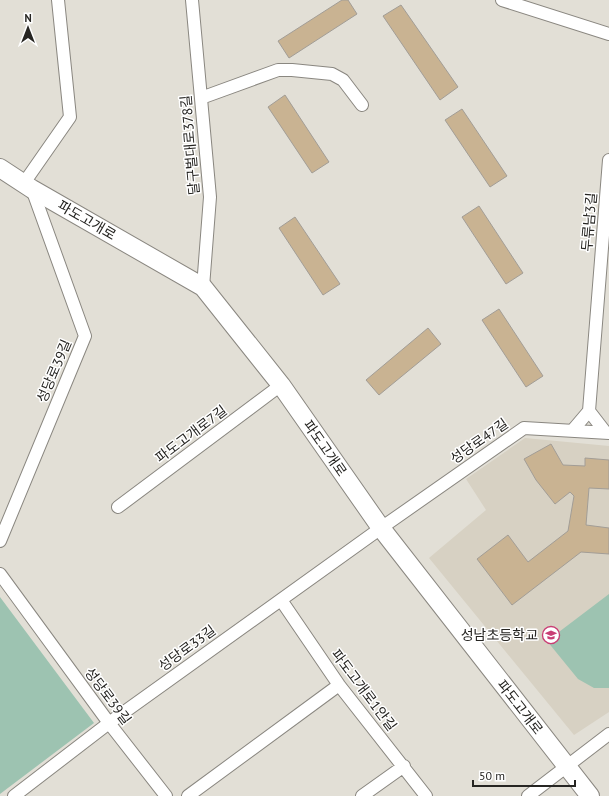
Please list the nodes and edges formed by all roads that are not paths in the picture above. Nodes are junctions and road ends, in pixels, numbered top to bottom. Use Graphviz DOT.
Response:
graph roads {
  1 [pos="58,0"];
  2 [pos="192,0"];
  3 [pos="502,0"];
  4 [pos="609,34"];
  5 [pos="201,98"];
  6 [pos="362,105"];
  7 [pos="609,160"];
  8 [pos="0,168"];
  9 [pos="28,186"];
  10 [pos="203,287"];
  11 [pos="604,287"];
  12 [pos="281,385"];
  13 [pos="589,411"];
  14 [pos="572,431"];
  15 [pos="607,433"];
  16 [pos="118,507"];
  17 [pos="380,528"];
  18 [pos="0,541"];
  19 [pos="0,574"];
  20 [pos="281,600"];
  21 [pos="339,685"];
  22 [pos="109,723"];
  23 [pos="609,734"];
  24 [pos="404,766"];
  25 [pos="567,767"];
  26 [pos="14,796"];
  27 [pos="166,796"];
  28 [pos="188,796"];
  29 [pos="362,796"];
  30 [pos="426,796"];
  31 [pos="528,796"];
  32 [pos="590,796"];
  1 -- 9 [label="street"];
  2 -- 5 [label="street, 달구벌대로378길"];
  3 -- 4 [label="street"];
  5 -- 6 [label="street"];
  5 -- 10 [label="street, 달구벌대로378길"];
  7 -- 11 [label="street, 두류남3길"];
  8 -- 9 [label="street, 파도고개로"];
  9 -- 10 [label="street, 파도고개로"];
  9 -- 18 [label="street, 성당로39길"];
  10 -- 12 [label="street, 파도고개로"];
  11 -- 13 [label="street, 두류남3길"];
  12 -- 16 [label="street, 파도고개로7길"];
  12 -- 17 [label="street, 파도고개로"];
  13 -- 14 [label="street"];
  13 -- 15 [label="street"];
  14 -- 15 [label="street, 성당로47길"];
  14 -- 17 [label="street, 성당로47길"];
  17 -- 20 [label="street, 성당로33길"];
  17 -- 25 [label="street, 파도고개로"];
  19 -- 22 [label="street, 성당로39길"];
  20 -- 21 [label="street, 파도고개로1안길"];
  20 -- 22 [label="street, 성당로33길"];
  21 -- 24 [label="street, 파도고개로1안길"];
  21 -- 28 [label="street"];
  22 -- 26 [label="street, 성당로33길"];
  22 -- 27 [label="street, 성당로39길"];
  23 -- 25 [label="street"];
  24 -- 29 [label="street"];
  24 -- 30 [label="street, 파도고개로1안길"];
  25 -- 31 [label="street"];
  25 -- 32 [label="street, 파도고개로"];
}
